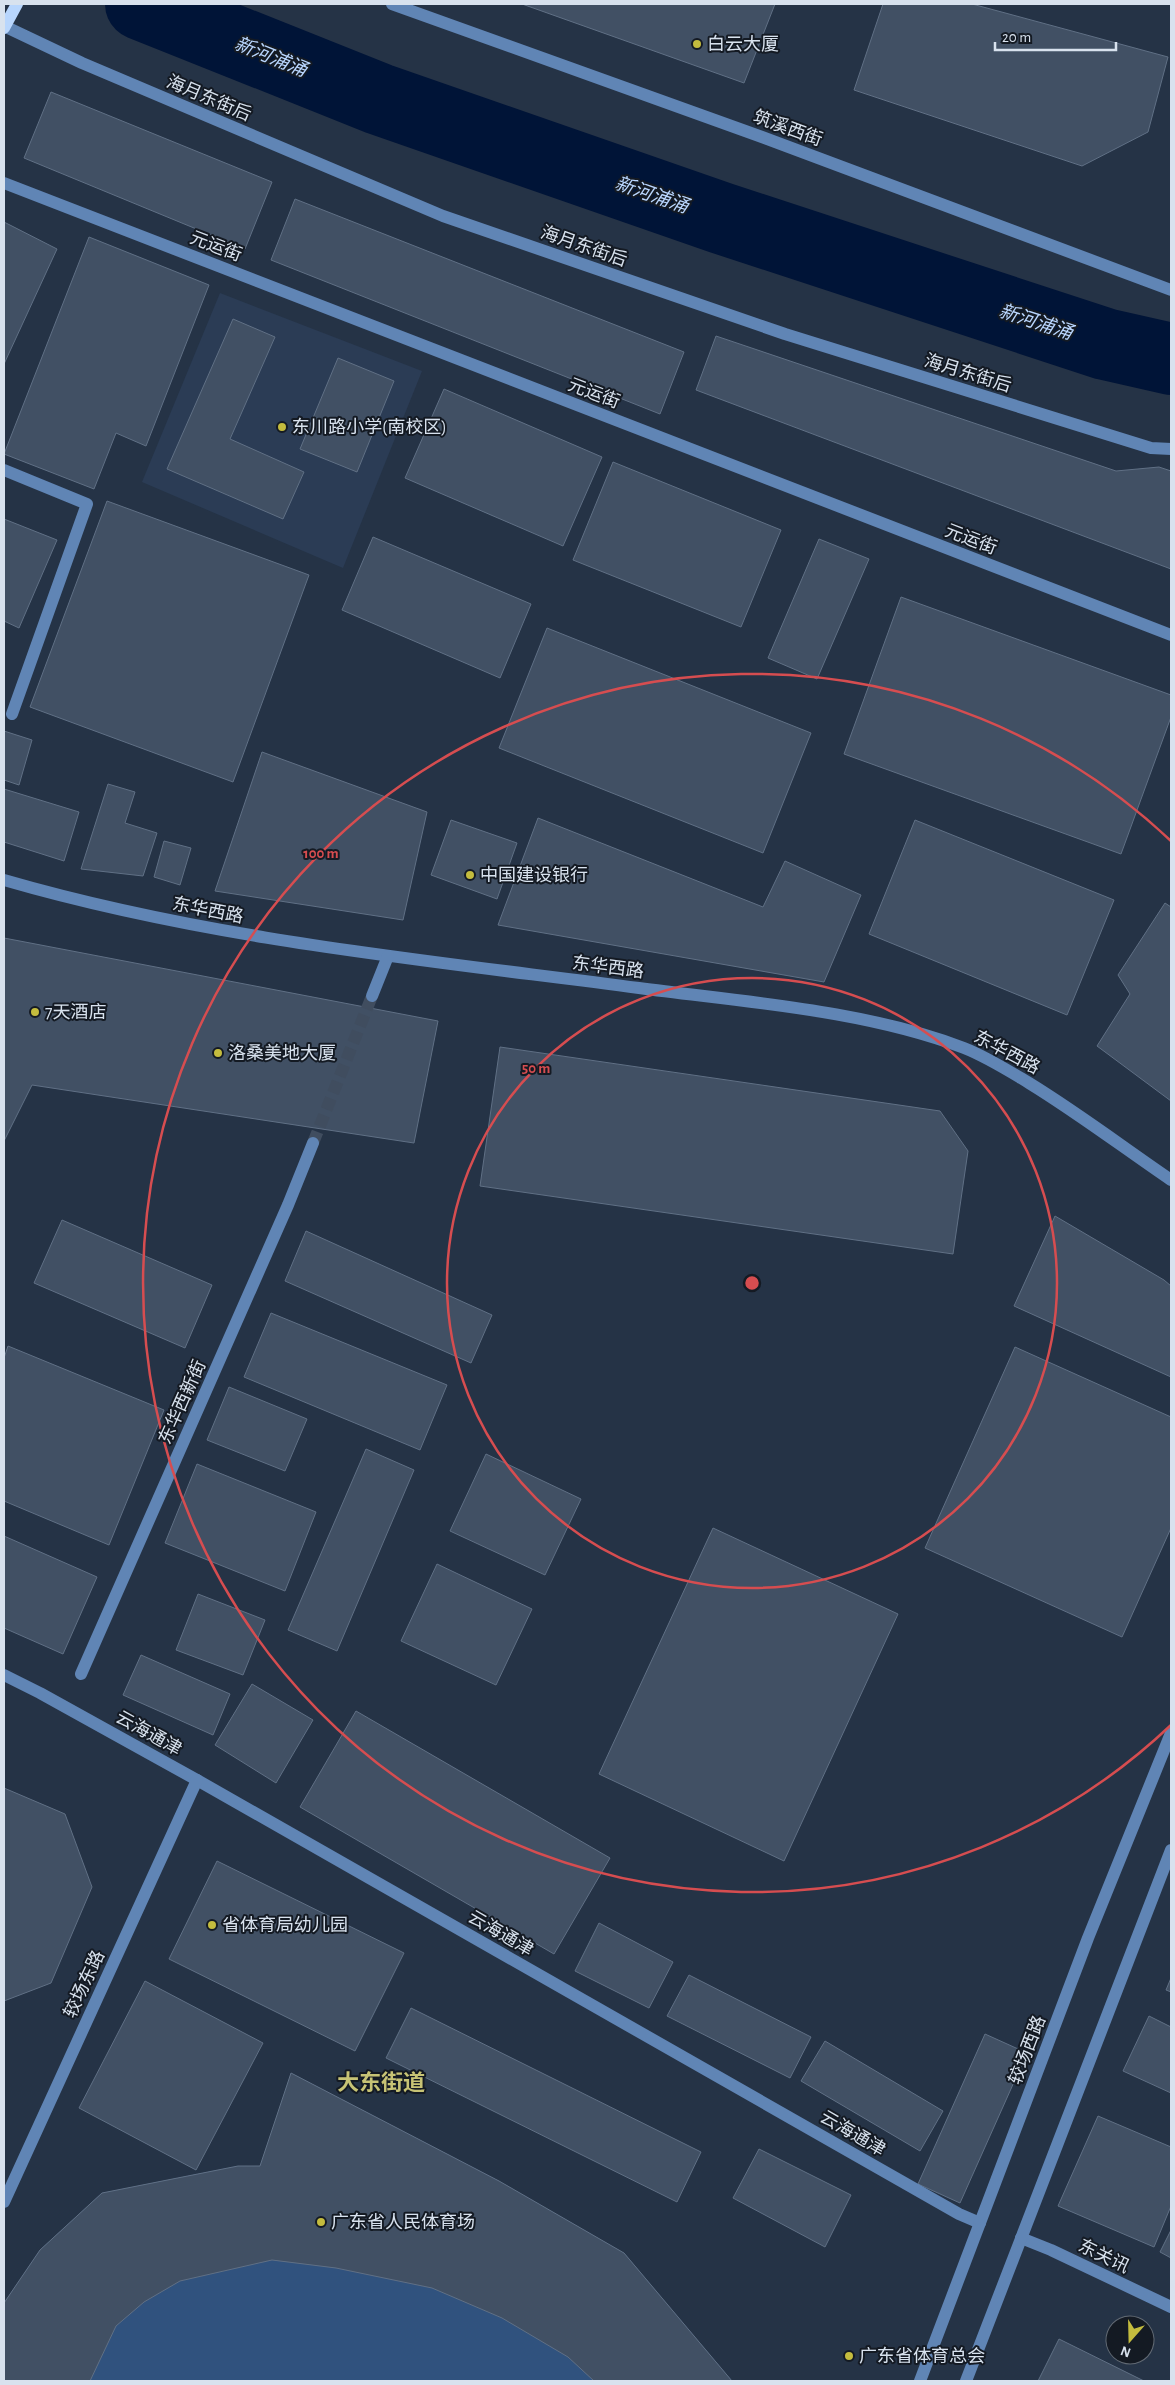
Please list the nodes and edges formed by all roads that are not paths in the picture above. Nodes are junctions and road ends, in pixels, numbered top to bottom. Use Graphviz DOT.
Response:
graph roads {
  1 [pos="17,4"];
  2 [pos="392,4"];
  3 [pos="4,27"];
  4 [pos="4,183"];
  5 [pos="1171,290"];
  6 [pos="1171,449"];
  7 [pos="4,470"];
  8 [pos="1171,635"];
  9 [pos="12,714"];
  10 [pos="4,880"];
  11 [pos="388,956"];
  12 [pos="372,996"];
  13 [pos="313,1143"];
  14 [pos="1171,1180"];
  15 [pos="81,1674"];
  16 [pos="4,1675"];
  17 [pos="1171,1733"];
  18 [pos="197,1780"];
  19 [pos="1171,1850"];
  20 [pos="4,2202"];
  21 [pos="980,2223"];
  22 [pos="1021,2238"];
  23 [pos="1171,2308"];
  24 [pos="920,2381"];
  25 [pos="966,2381"];
  1 -- 3 [label="main road"];
  2 -- 5 [label="street, 筑溪西街"];
  3 -- 6 [label="street, 海月东街后"];
  4 -- 8 [label="street, 元运街"];
  7 -- 9 [label="street"];
  10 -- 11 [label="street, 东华西路"];
  11 -- 12 [label="street"];
  11 -- 14 [label="street, 东华西路"];
  13 -- 15 [label="street, 东华西新街"];
  16 -- 18 [label="street, 云海通津"];
  17 -- 21 [label="street, 较场西路"];
  18 -- 20 [label="street, 较场东路"];
  18 -- 21 [label="street, 云海通津"];
  19 -- 22 [label="street"];
  21 -- 24 [label="street, 较场西路"];
  22 -- 23 [label="street, 东关讯"];
  22 -- 25 [label="street"];
}
